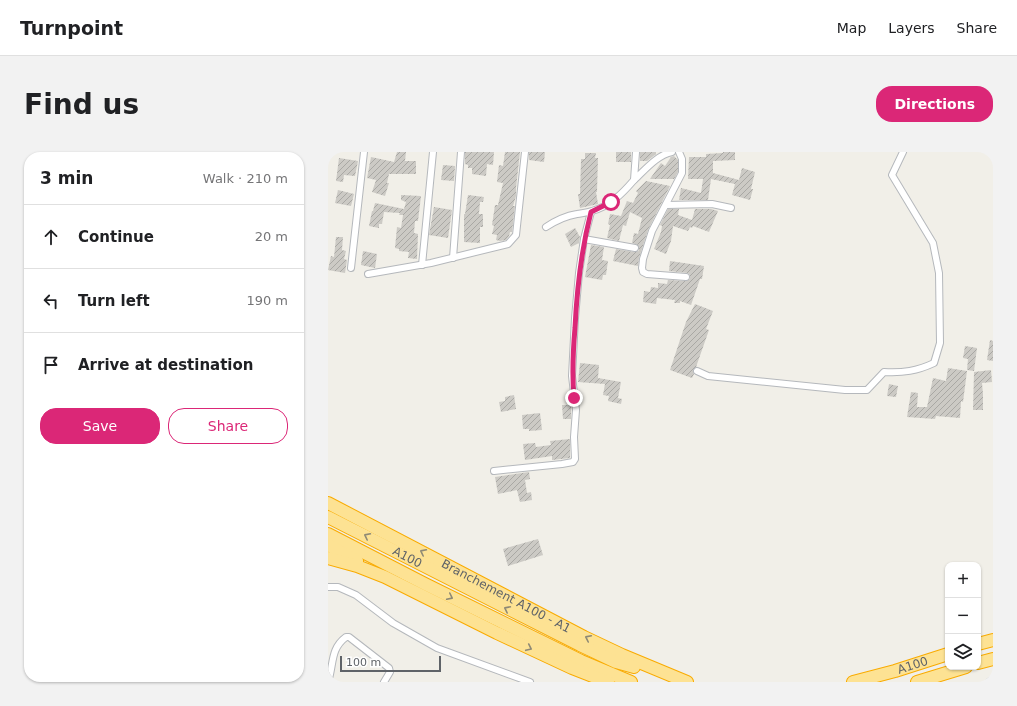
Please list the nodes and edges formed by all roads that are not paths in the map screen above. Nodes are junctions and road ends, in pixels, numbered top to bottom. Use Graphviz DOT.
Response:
graph roads {
  1 [pos="364,152"];
  2 [pos="433,152"];
  3 [pos="461,152"];
  4 [pos="525,152"];
  5 [pos="636,152"];
  6 [pos="672,152"];
  7 [pos="679,152"];
  8 [pos="903,152"];
  9 [pos="634,180"];
  10 [pos="666,205"];
  11 [pos="731,208"];
  12 [pos="591,212"];
  13 [pos="546,227"];
  14 [pos="584,239"];
  15 [pos="635,248"];
  16 [pos="453,258"];
  17 [pos="422,265"];
  18 [pos="351,268"];
  19 [pos="368,274"];
  20 [pos="686,277"];
  21 [pos="696,371"];
  22 [pos="494,471"];
  23 [pos="328,503"];
  24 [pos="328,517"];
  25 [pos="328,534"];
  26 [pos="328,545"];
  27 [pos="328,558"];
  28 [pos="385,577"];
  29 [pos="328,588"];
  30 [pos="993,640"];
  31 [pos="981,643"];
  32 [pos="945,655"];
  33 [pos="993,659"];
  34 [pos="981,662"];
  35 [pos="330,670"];
  36 [pos="956,670"];
  37 [pos="993,679"];
  38 [pos="516,680"];
  39 [pos="328,682"];
  40 [pos="384,682"];
  41 [pos="530,682"];
  42 [pos="608,682"];
  43 [pos="631,682"];
  44 [pos="686,682"];
  45 [pos="853,682"];
  46 [pos="917,682"];
  47 [pos="989,682"];
  1 -- 18 [label="street"];
  2 -- 17 [label="street"];
  3 -- 16 [label="street"];
  4 -- 16 [label="street"];
  5 -- 9 [label="street"];
  6 -- 9 [label="street"];
  7 -- 10 [label="street"];
  8 -- 21 [label="street"];
  9 -- 12 [label="street"];
  10 -- 11 [label="street"];
  10 -- 20 [label="street"];
  12 -- 13 [label="street"];
  12 -- 14 [label="street"];
  14 -- 15 [label="street"];
  14 -- 22 [label="street"];
  16 -- 17 [label="street"];
  17 -- 19 [label="street"];
  44 -- 23 [label="highway, Branchement A100 - A1, one-way"];
  44 -- 24 [label="highway, A100 / A100, one-way"];
  25 -- 43 [label="highway, A100 / A100, one-way"];
  26 -- 28 [label="highway"];
  27 -- 28 [label="highway"];
  28 -- 42 [label="highway, one-way"];
  29 -- 38 [label="street"];
  30 -- 31 [label="highway"];
  32 -- 45 [label="highway, A100 / A100"];
  33 -- 34 [label="highway"];
  35 -- 39 [label="street"];
  35 -- 40 [label="street"];
  36 -- 46 [label="highway, A100 / A100"];
  37 -- 47 [label="street"];
  38 -- 41 [label="street"];
}
